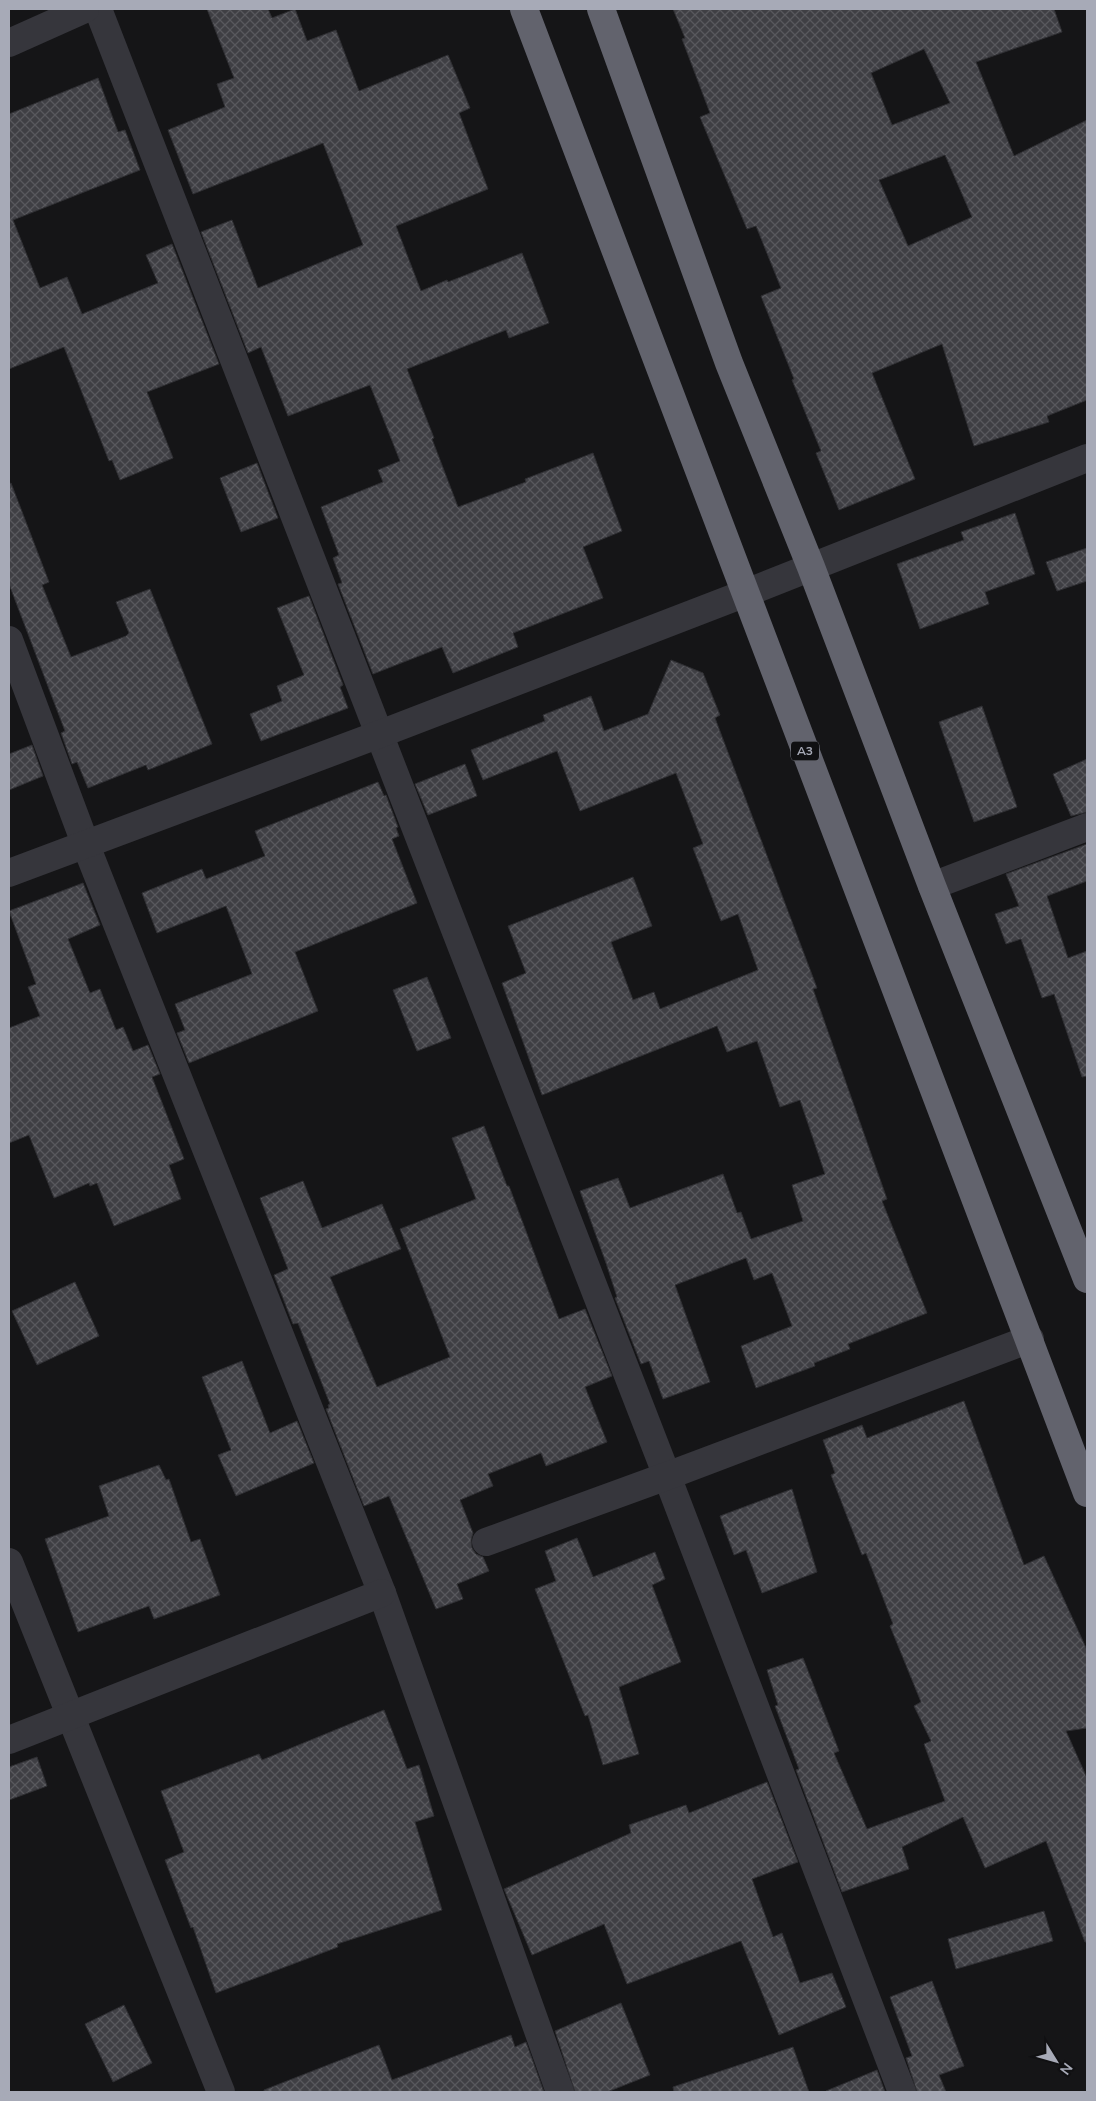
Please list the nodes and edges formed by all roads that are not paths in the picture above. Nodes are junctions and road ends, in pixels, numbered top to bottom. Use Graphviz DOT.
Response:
graph roads {
  1 [pos="85,9"];
  2 [pos="98,9"];
  3 [pos="524,9"];
  4 [pos="601,9"];
  5 [pos="9,43"];
  6 [pos="1087,458"];
  7 [pos="811,566"];
  8 [pos="746,593"];
  9 [pos="9,640"];
  10 [pos="380,734"];
  11 [pos="1087,827"];
  12 [pos="85,843"];
  13 [pos="9,873"];
  14 [pos="932,886"];
  15 [pos="1087,1279"];
  16 [pos="1030,1339"];
  17 [pos="667,1476"];
  18 [pos="1087,1493"];
  19 [pos="486,1542"];
  20 [pos="9,1562"];
  21 [pos="382,1593"];
  22 [pos="69,1716"];
  23 [pos="9,1740"];
  24 [pos="221,2092"];
  25 [pos="560,2092"];
  26 [pos="902,2092"];
  1 -- 5 [label="street"];
  2 -- 10 [label="street"];
  3 -- 8 [label="highway, A3"];
  4 -- 7 [label="highway"];
  6 -- 7 [label="street"];
  7 -- 8 [label="street"];
  7 -- 14 [label="highway"];
  8 -- 10 [label="street"];
  8 -- 16 [label="highway, A3"];
  9 -- 12 [label="street"];
  10 -- 12 [label="street"];
  10 -- 17 [label="street"];
  11 -- 14 [label="street"];
  12 -- 13 [label="street"];
  12 -- 21 [label="street"];
  14 -- 15 [label="highway"];
  16 -- 17 [label="street"];
  16 -- 18 [label="highway, A3"];
  17 -- 19 [label="street"];
  17 -- 26 [label="street"];
  20 -- 22 [label="street"];
  21 -- 22 [label="street"];
  21 -- 25 [label="street"];
  22 -- 23 [label="street"];
  22 -- 24 [label="street"];
}
